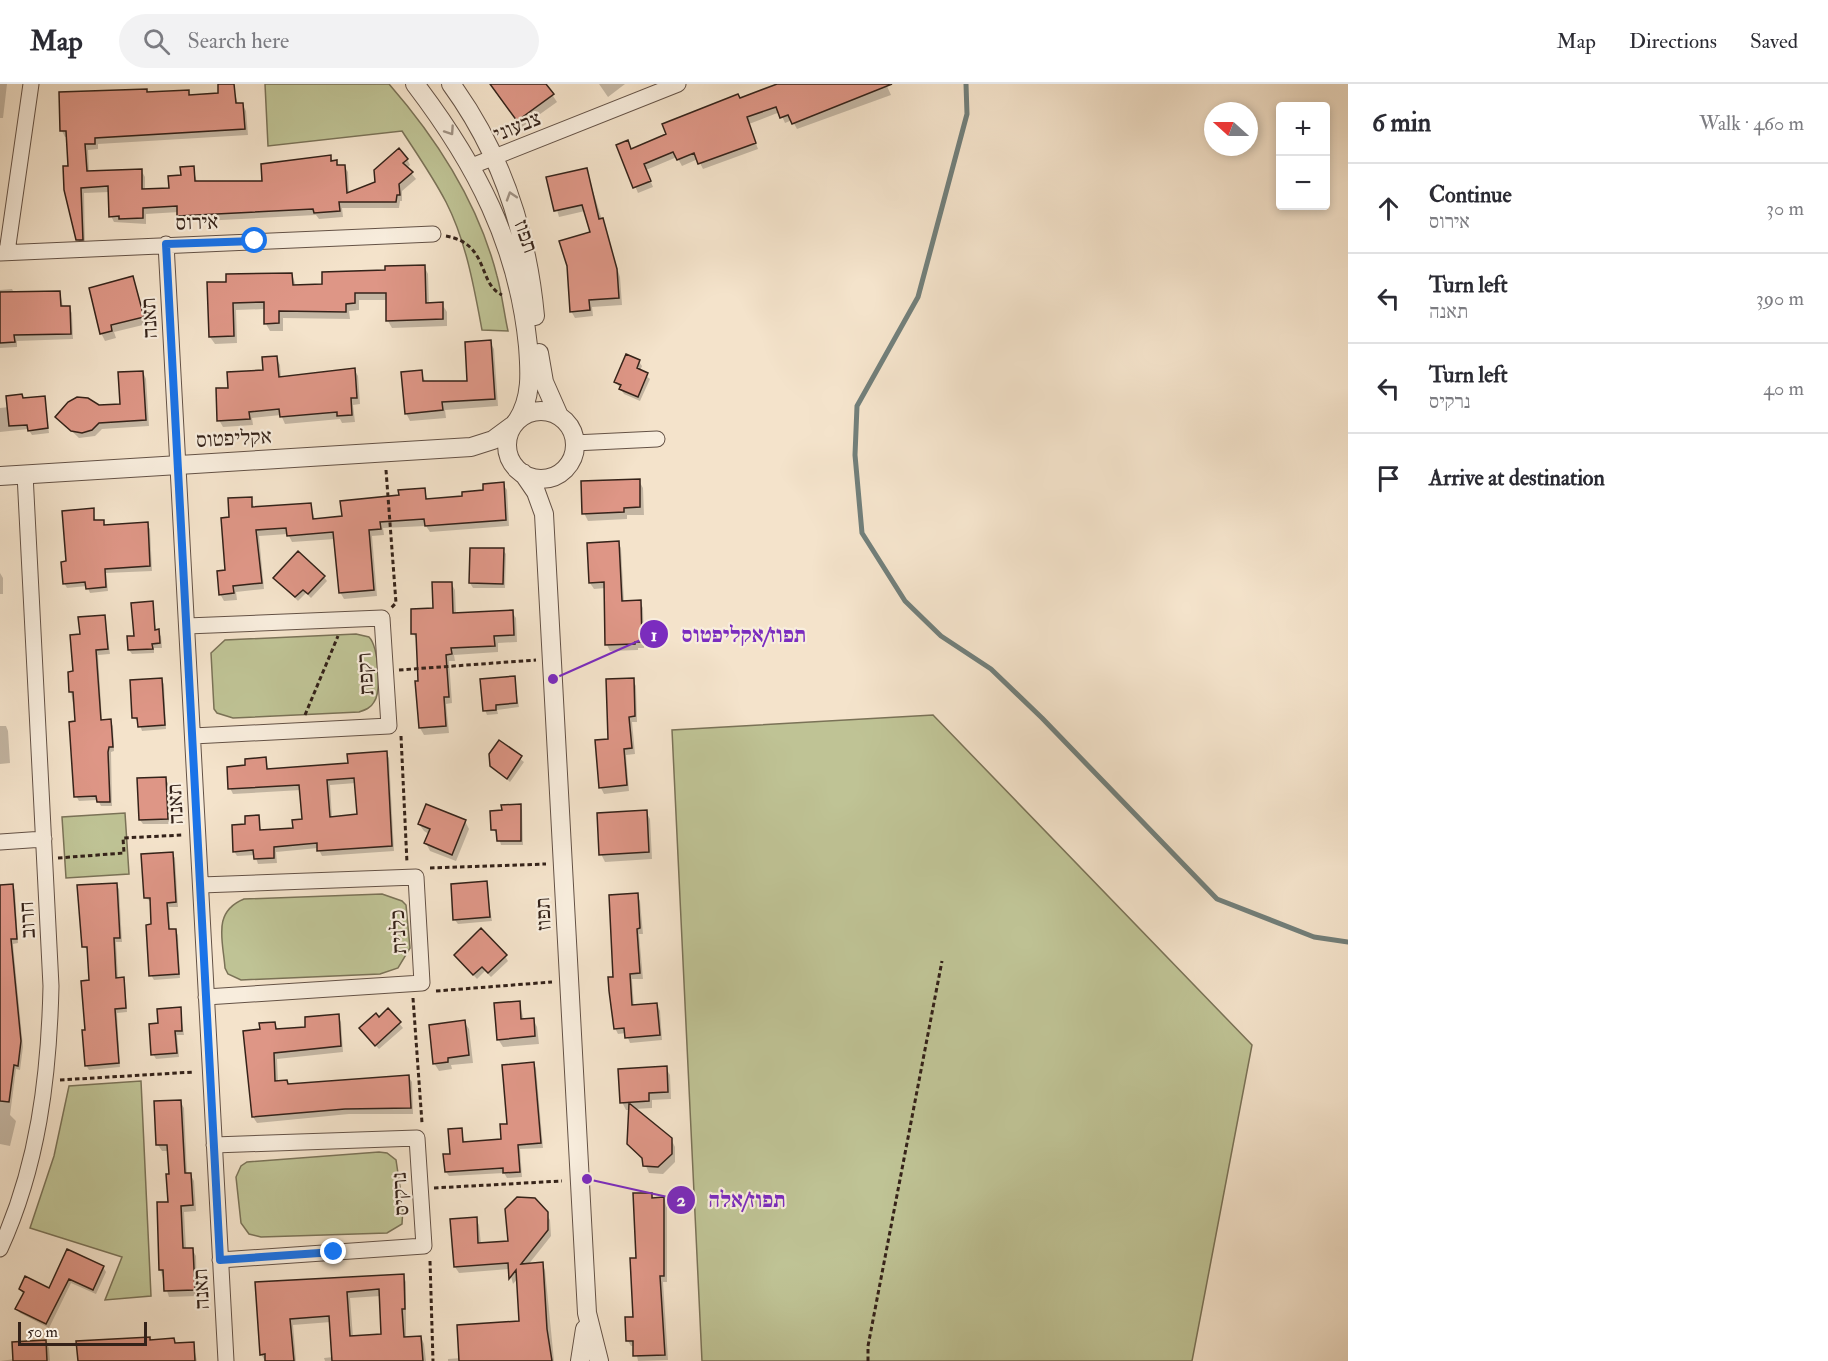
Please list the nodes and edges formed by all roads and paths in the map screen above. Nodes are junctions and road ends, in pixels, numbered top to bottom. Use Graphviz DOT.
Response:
graph roads {
  1 [pos="31,84"];
  2 [pos="415,84"];
  3 [pos="451,84"];
  4 [pos="676,84"];
  5 [pos="495,157"];
  6 [pos="472,166"];
  7 [pos="433,234"];
  8 [pos="166,244"];
  9 [pos="3,253"];
  10 [pos="521,300"];
  11 [pos="559,416"];
  12 [pos="515,424"];
  13 [pos="657,439"];
  14 [pos="574,444"];
  15 [pos="471,447"];
  16 [pos="385,452"];
  17 [pos="178,464"];
  18 [pos="520,471"];
  19 [pos="561,471"];
  20 [pos="25,474"];
  21 [pos="0,476"];
  22 [pos="544,514"];
  23 [pos="382,618"];
  24 [pos="337,620"];
  25 [pos="187,626"];
  26 [pos="552,659"];
  27 [pos="386,671"];
  28 [pos="389,726"];
  29 [pos="299,731"];
  30 [pos="193,736"];
  31 [pos="198,834"];
  32 [pos="44,839"];
  33 [pos="0,842"];
  34 [pos="45,859"];
  35 [pos="563,863"];
  36 [pos="411,877"];
  37 [pos="201,885"];
  38 [pos="942,962"];
  39 [pos="569,981"];
  40 [pos="417,984"];
  41 [pos="206,997"];
  42 [pos="211,1071"];
  43 [pos="46,1081"];
  44 [pos="417,1138"];
  45 [pos="214,1145"];
  46 [pos="580,1180"];
  47 [pos="420,1188"];
  48 [pos="424,1246"];
  49 [pos="0,1249"];
  50 [pos="220,1260"];
  51 [pos="587,1312"];
  52 [pos="226,1361"];
  53 [pos="433,1361"];
  54 [pos="580,1361"];
  55 [pos="599,1361"];
  56 [pos="868,1361"];
  1 -- 9 [label="street"];
  2 -- 6 [label="street, תפוז, one-way"];
  3 -- 5 [label="street, תפוז"];
  4 -- 5 [label="street, צבעוני"];
  5 -- 6 [label="street, צבעוני"];
  11 -- 5 [label="street, תפוז, one-way"];
  6 -- 10 [label="street, תפוז"];
  7 -- 8 [label="street, אירוס"];
  7 -- 10 [label="path"];
  8 -- 9 [label="street, אירוס"];
  8 -- 17 [label="street, תאנה"];
  10 -- 12 [label="street, תפוז"];
  11 -- 12 [label="street"];
  11 -- 14 [label="street"];
  12 -- 15 [label="street, אקליפטוס"];
  12 -- 18 [label="street"];
  13 -- 14 [label="street"];
  14 -- 19 [label="street"];
  15 -- 16 [label="street, אקליפטוס"];
  15 -- 18 [label="street, אקליפטוס"];
  16 -- 17 [label="street, אקליפטוס"];
  16 -- 23 [label="path"];
  17 -- 20 [label="street, אקליפטוס"];
  17 -- 25 [label="street, תאנה"];
  18 -- 19 [label="street"];
  18 -- 22 [label="street, תפוז"];
  19 -- 22 [label="street, תפוז"];
  20 -- 21 [label="street, אקליפטוס"];
  20 -- 32 [label="street, חרוב"];
  22 -- 26 [label="street, תפוז"];
  23 -- 24 [label="street"];
  23 -- 27 [label="street, רקפת"];
  24 -- 25 [label="street"];
  24 -- 29 [label="path"];
  25 -- 30 [label="street, תאנה"];
  26 -- 27 [label="path"];
  26 -- 35 [label="street, תפוז"];
  27 -- 28 [label="street, רקפת"];
  28 -- 29 [label="street, רקפת"];
  28 -- 36 [label="path"];
  29 -- 30 [label="street, רקפת"];
  30 -- 31 [label="street, תאנה"];
  31 -- 34 [label="path"];
  31 -- 37 [label="street, תאנה"];
  32 -- 33 [label="street"];
  32 -- 34 [label="street, חרוב"];
  34 -- 43 [label="street, חרוב"];
  35 -- 36 [label="path"];
  35 -- 39 [label="street, תפוז"];
  36 -- 37 [label="street"];
  36 -- 40 [label="street, כלנית"];
  37 -- 41 [label="street, תאנה"];
  38 -- 56 [label="path"];
  39 -- 40 [label="path"];
  39 -- 46 [label="street, תפוז"];
  40 -- 41 [label="street, כלנית"];
  40 -- 44 [label="path"];
  41 -- 42 [label="street, תאנה"];
  42 -- 43 [label="path"];
  42 -- 45 [label="street, תאנה"];
  43 -- 49 [label="street, חרוב"];
  44 -- 45 [label="street"];
  44 -- 47 [label="street, נרקיס"];
  45 -- 50 [label="street, תאנה"];
  46 -- 47 [label="path"];
  46 -- 51 [label="street, תפוז"];
  47 -- 48 [label="street, נרקיס"];
  48 -- 50 [label="street"];
  48 -- 53 [label="path"];
  50 -- 52 [label="street, תאנה"];
  51 -- 54 [label="street, תפוז"];
  51 -- 55 [label="street, תפוז"];
}
